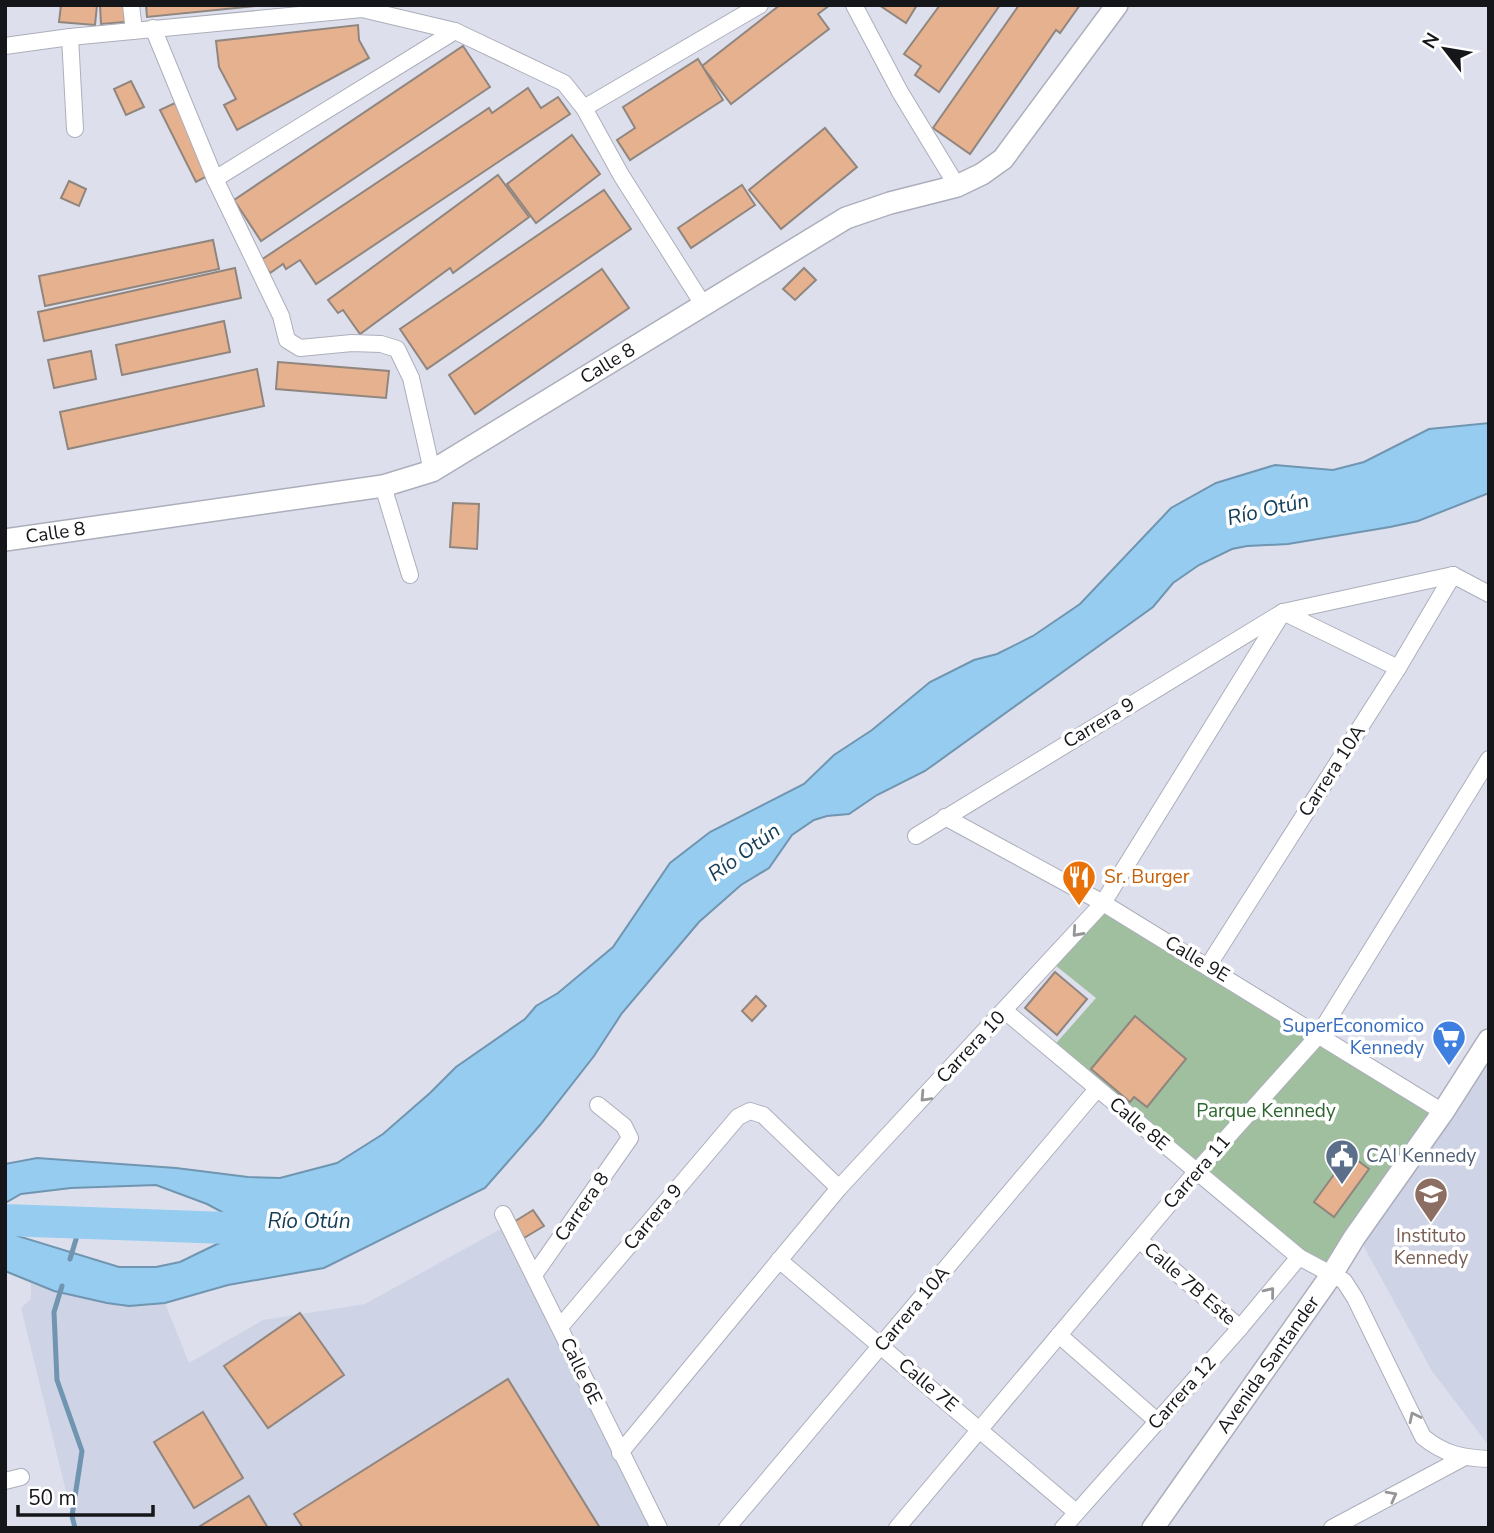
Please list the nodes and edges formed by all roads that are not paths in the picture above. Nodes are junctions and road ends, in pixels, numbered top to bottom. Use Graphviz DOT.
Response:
graph roads {
  1 [pos="131,5"];
  2 [pos="760,5"];
  3 [pos="854,5"];
  4 [pos="1117,5"];
  5 [pos="361,7"];
  6 [pos="153,28"];
  7 [pos="134,31"];
  8 [pos="455,31"];
  9 [pos="70,37"];
  10 [pos="5,46"];
  11 [pos="584,108"];
  12 [pos="75,129"];
  13 [pos="215,179"];
  14 [pos="957,186"];
  15 [pos="704,306"];
  16 [pos="432,471"];
  17 [pos="383,486"];
  18 [pos="5,540"];
  19 [pos="410,575"];
  20 [pos="1453,575"];
  21 [pos="1489,594"];
  22 [pos="1283,612"];
  23 [pos="1398,668"];
  24 [pos="1489,759"];
  25 [pos="945,817"];
  26 [pos="916,836"];
  27 [pos="1103,903"];
  28 [pos="1208,966"];
  29 [pos="1005,1011"];
  30 [pos="1318,1035"];
  31 [pos="1489,1040"];
  32 [pos="1097,1089"];
  33 [pos="598,1105"];
  34 [pos="1443,1112"];
  35 [pos="1196,1172"];
  36 [pos="838,1188"];
  37 [pos="503,1214"];
  38 [pos="1139,1240"];
  39 [pos="1299,1257"];
  40 [pos="779,1260"];
  41 [pos="534,1275"];
  42 [pos="1338,1278"];
  43 [pos="559,1327"];
  44 [pos="1240,1328"];
  45 [pos="1059,1335"];
  46 [pos="881,1345"];
  47 [pos="1157,1421"];
  48 [pos="979,1429"];
  49 [pos="620,1453"];
  50 [pos="1463,1458"];
  51 [pos="1489,1459"];
  52 [pos="1076,1512"];
  53 [pos="903,1526"];
  54 [pos="659,1528"];
  55 [pos="727,1528"];
  56 [pos="1063,1528"];
  57 [pos="1153,1528"];
  58 [pos="1170,1528"];
  59 [pos="1332,1528"];
  1 -- 7 [label="street"];
  2 -- 11 [label="street"];
  3 -- 14 [label="street"];
  4 -- 14 [label="street, Calle 8"];
  5 -- 6 [label="street"];
  5 -- 8 [label="street"];
  6 -- 7 [label="street"];
  6 -- 13 [label="street"];
  7 -- 9 [label="street"];
  8 -- 11 [label="street"];
  8 -- 13 [label="street"];
  9 -- 10 [label="street"];
  9 -- 12 [label="street"];
  11 -- 15 [label="street"];
  13 -- 16 [label="street"];
  14 -- 15 [label="street, Calle 8"];
  15 -- 16 [label="street, Calle 8"];
  16 -- 17 [label="street, Calle 8"];
  17 -- 18 [label="street, Calle 8"];
  17 -- 19 [label="street"];
  20 -- 21 [label="street"];
  20 -- 22 [label="street, Carrera 9"];
  20 -- 23 [label="street, Carrera 10A"];
  22 -- 23 [label="street"];
  22 -- 25 [label="street, Carrera 9"];
  22 -- 27 [label="street, Carrera 10"];
  23 -- 28 [label="street, Carrera 10A"];
  24 -- 30 [label="street, Carrera 11"];
  25 -- 26 [label="street, Carrera 9"];
  25 -- 27 [label="street, Calle 9E"];
  27 -- 28 [label="street, Calle 9E"];
  27 -- 29 [label="street, Carrera 10, one-way"];
  28 -- 30 [label="street, Calle 9E"];
  29 -- 32 [label="street, Calle 8E"];
  29 -- 36 [label="street, Carrera 10, one-way"];
  30 -- 34 [label="street, Calle 9E"];
  30 -- 35 [label="street, Carrera 11"];
  31 -- 34 [label="street, Avenida Santander"];
  32 -- 35 [label="street, Calle 8E"];
  32 -- 46 [label="street, Carrera 10A"];
  33 -- 41 [label="street, Carrera 8"];
  34 -- 42 [label="street, Avenida Santander"];
  35 -- 38 [label="street, Carrera 11"];
  35 -- 39 [label="street, Calle 8E"];
  36 -- 40 [label="street, Carrera 10"];
  36 -- 43 [label="street, Carrera 9"];
  37 -- 41 [label="street, Calle 6E"];
  38 -- 44 [label="street, Calle 7B Este"];
  38 -- 45 [label="street, Carrera 11"];
  39 -- 42 [label="street, Calle 8E"];
  44 -- 39 [label="street, Carrera 12, one-way"];
  40 -- 46 [label="street, Calle 7E"];
  40 -- 49 [label="street, Carrera 10"];
  41 -- 43 [label="street, Calle 6E"];
  50 -- 42 [label="street, one-way"];
  42 -- 57 [label="street, Avenida Santander"];
  42 -- 58 [label="street, Avenida Santander"];
  43 -- 49 [label="street, Calle 6E"];
  44 -- 47 [label="street, Carrera 12"];
  45 -- 47 [label="street"];
  45 -- 48 [label="street, Carrera 11"];
  46 -- 48 [label="street, Calle 7E"];
  46 -- 55 [label="street, Carrera 10A"];
  47 -- 52 [label="street, Carrera 12"];
  48 -- 52 [label="street, Calle 7E"];
  48 -- 53 [label="street, Carrera 11"];
  49 -- 54 [label="street, Calle 6E"];
  50 -- 51 [label="street"];
  59 -- 50 [label="street, one-way"];
  52 -- 56 [label="street, Carrera 12"];
}
